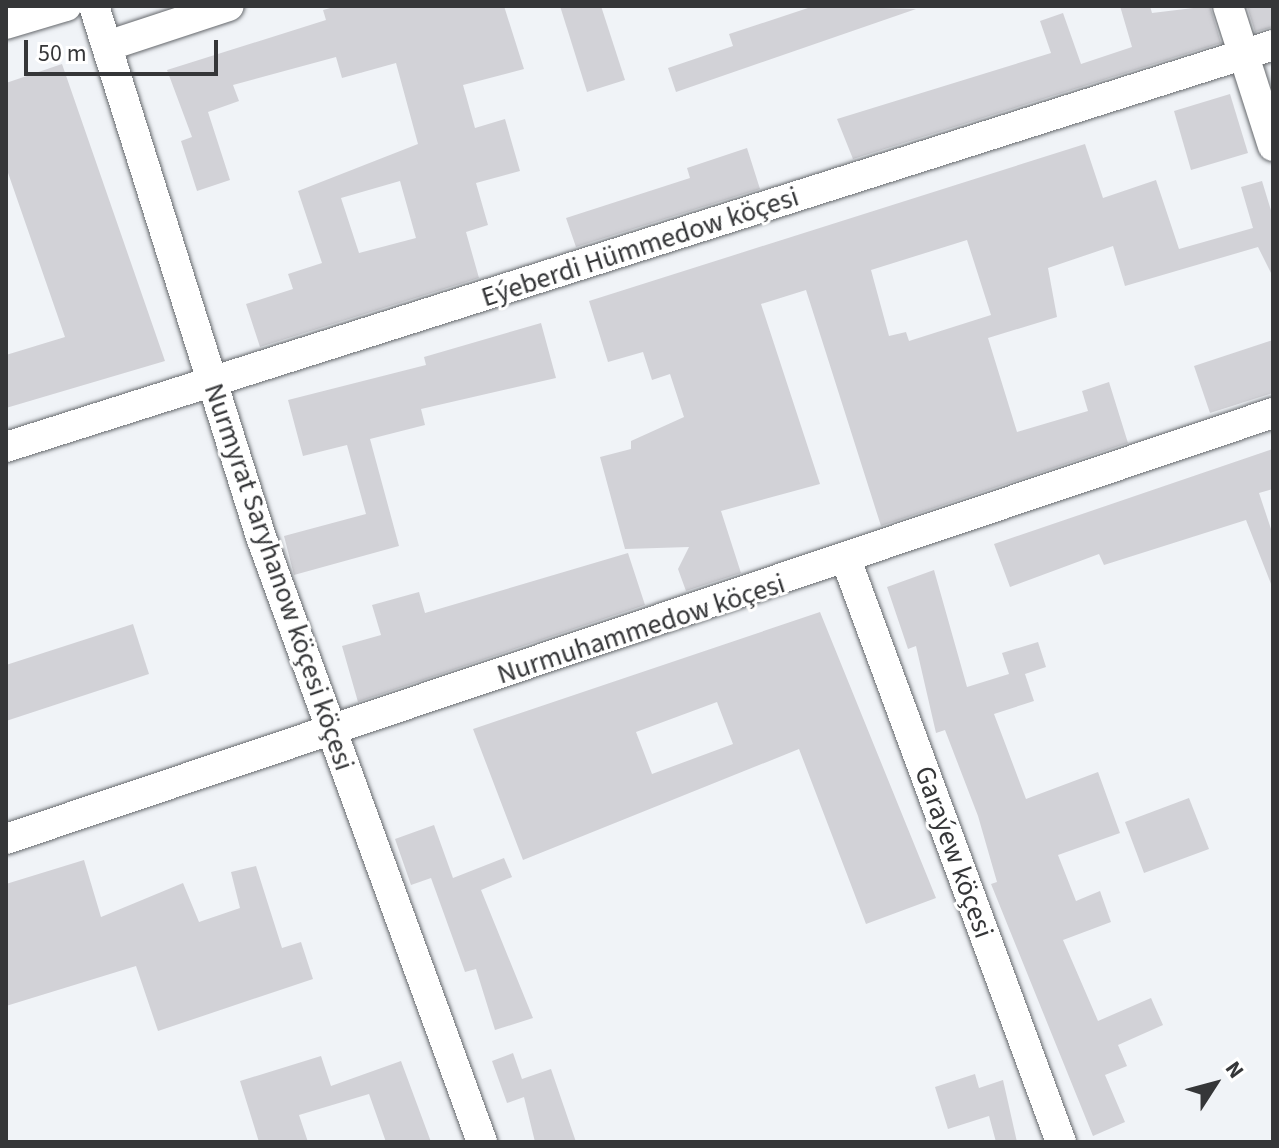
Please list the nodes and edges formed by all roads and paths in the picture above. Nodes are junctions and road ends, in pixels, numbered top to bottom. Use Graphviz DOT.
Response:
graph roads {
  1 [pos="66,6"];
  2 [pos="94,6"];
  3 [pos="229,6"];
  4 [pos="1228,6"];
  5 [pos="6,24"];
  6 [pos="1273,45"];
  7 [pos="107,46"];
  8 [pos="1244,55"];
  9 [pos="1273,146"];
  10 [pos="213,382"];
  11 [pos="1273,413"];
  12 [pos="6,447"];
  13 [pos="847,562"];
  14 [pos="330,730"];
  15 [pos="6,839"];
  16 [pos="482,1142"];
  17 [pos="1061,1142"];
  1 -- 5 [label="street"];
  2 -- 7 [label="street, Nurmyrat Saryhanow köçesi köçesi"];
  3 -- 7 [label="street"];
  4 -- 8 [label="street"];
  6 -- 8 [label="street, Eýeberdi Hümmedow köçesi"];
  7 -- 10 [label="street, Nurmyrat Saryhanow köçesi köçesi"];
  8 -- 9 [label="street"];
  8 -- 10 [label="street, Eýeberdi Hümmedow köçesi"];
  10 -- 12 [label="street, Eýeberdi Hümmedow köçesi"];
  10 -- 14 [label="street, Nurmyrat Saryhanow köçesi köçesi"];
  11 -- 13 [label="street, Nurmuhammedow köçesi"];
  13 -- 14 [label="street, Nurmuhammedow köçesi"];
  13 -- 17 [label="street, Garaýew köçesi"];
  14 -- 15 [label="street, Nurmuhammedow köçesi"];
  14 -- 16 [label="street, Nurmyrat Saryhanow köçesi köçesi"];
}
